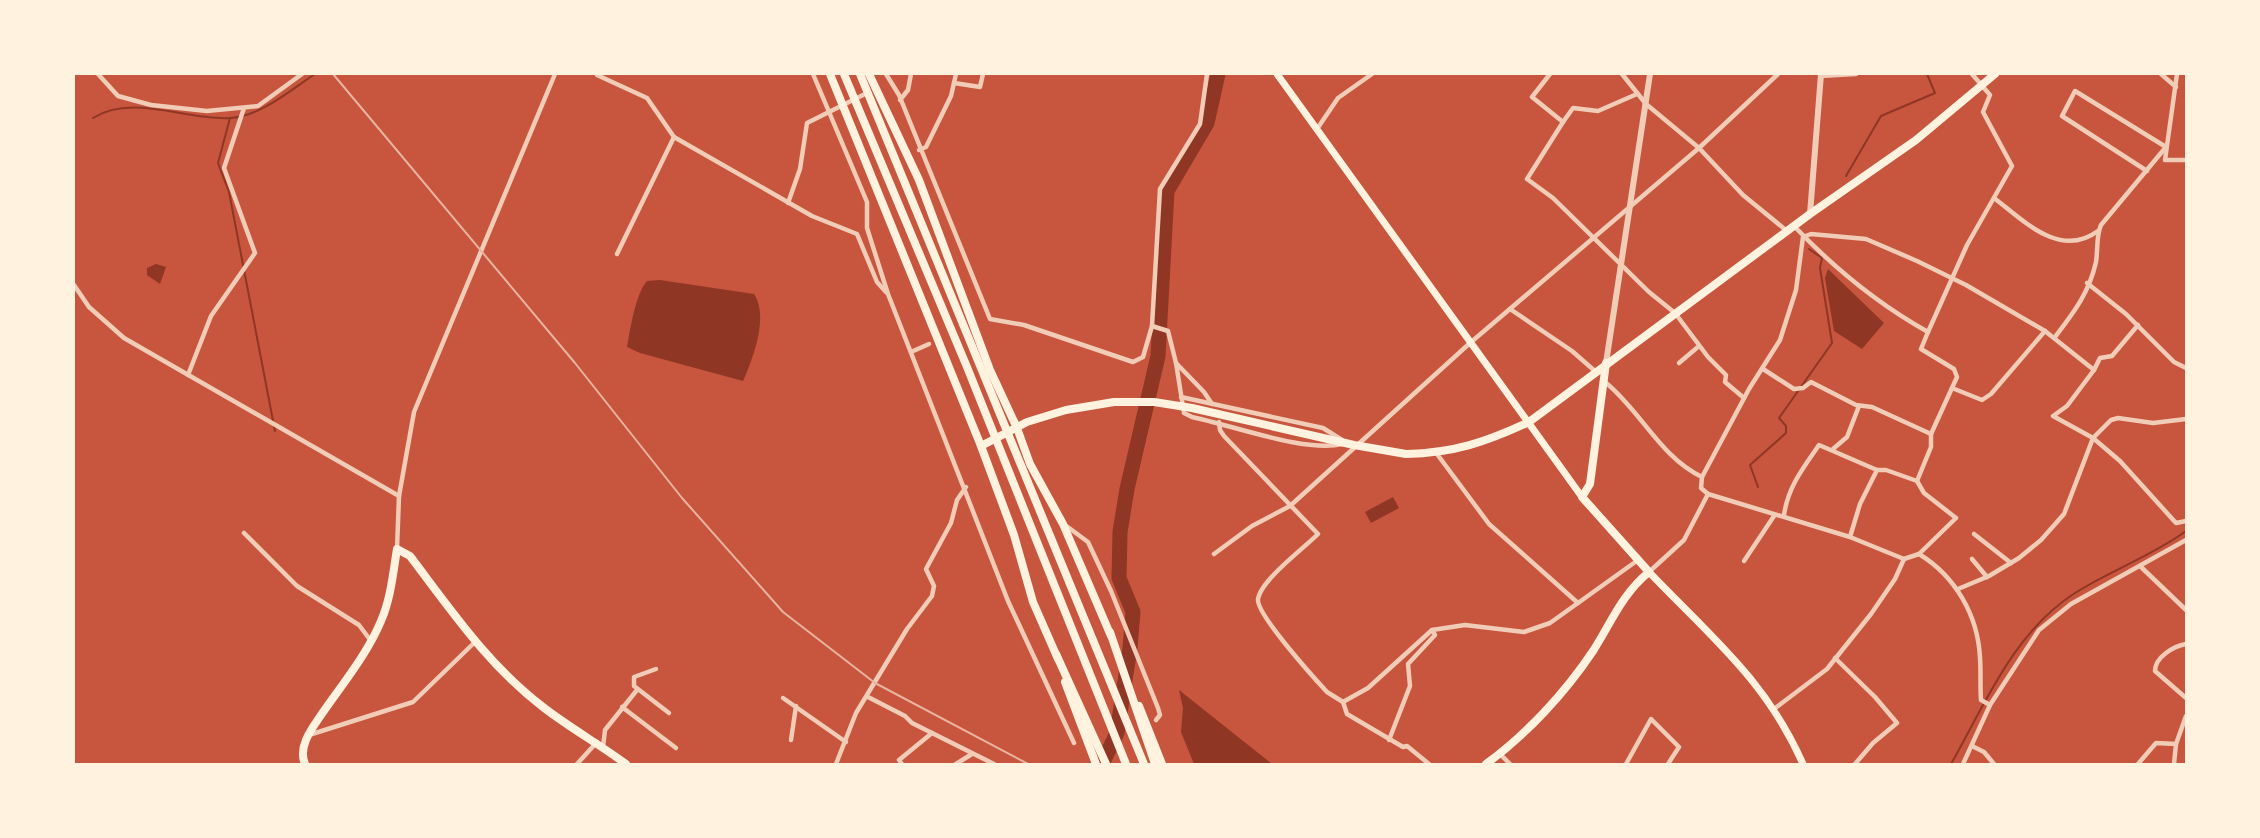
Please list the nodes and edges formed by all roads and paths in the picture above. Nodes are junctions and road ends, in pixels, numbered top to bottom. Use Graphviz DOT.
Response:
graph roads {
  1 [pos="98,74"];
  2 [pos="302,74"];
  3 [pos="555,74"];
  4 [pos="596,74"];
  5 [pos="813,74"];
  6 [pos="830,74"];
  7 [pos="844,74"];
  8 [pos="860,74"];
  9 [pos="869,74"];
  10 [pos="886,74"];
  11 [pos="911,74"];
  12 [pos="956,74"];
  13 [pos="983,74"];
  14 [pos="1208,74"];
  15 [pos="1277,74"];
  16 [pos="1372,74"];
  17 [pos="1550,74"];
  18 [pos="1622,74"];
  19 [pos="1650,74"];
  20 [pos="1778,74"];
  21 [pos="1856,74"];
  22 [pos="1972,74"];
  23 [pos="1995,74"];
  24 [pos="2161,74"];
  25 [pos="2177,74"];
  26 [pos="1820,75"];
  27 [pos="890,81"];
  28 [pos="954,83"];
  29 [pos="1982,84"];
  30 [pos="2176,87"];
  31 [pos="876,89"];
  32 [pos="1637,94"];
  33 [pos="900,100"];
  34 [pos="1647,104"];
  35 [pos="843,105"];
  36 [pos="243,110"];
  37 [pos="829,110"];
  38 [pos="1563,122"];
  39 [pos="1317,129"];
  40 [pos="674,137"];
  41 [pos="2166,147"];
  42 [pos="1699,148"];
  43 [pos="919,150"];
  44 [pos="2187,160"];
  45 [pos="2146,171"];
  46 [pos="1994,198"];
  47 [pos="788,203"];
  48 [pos="1630,205"];
  49 [pos="1810,214"];
  50 [pos="1790,229"];
  51 [pos="2098,231"];
  52 [pos="1594,236"];
  53 [pos="1803,237"];
  54 [pos="618,254"];
  55 [pos="1622,266"];
  56 [pos="1952,279"];
  57 [pos="2087,283"];
  58 [pos="74,285"];
  59 [pos="888,294"];
  60 [pos="1510,309"];
  61 [pos="1675,313"];
  62 [pos="1152,326"];
  63 [pos="2138,326"];
  64 [pos="2045,331"];
  65 [pos="1928,332"];
  66 [pos="2055,337"];
  67 [pos="1470,343"];
  68 [pos="929,344"];
  69 [pos="1699,346"];
  70 [pos="910,352"];
  71 [pos="1176,363"];
  72 [pos="1606,363"];
  73 [pos="1679,363"];
  74 [pos="2187,368"];
  75 [pos="1763,369"];
  76 [pos="2094,370"];
  77 [pos="1596,372"];
  78 [pos="188,375"];
  79 [pos="1605,382"];
  80 [pos="1952,388"];
  81 [pos="1181,397"];
  82 [pos="1744,398"];
  83 [pos="1212,404"];
  84 [pos="1859,406"];
  85 [pos="2187,419"];
  86 [pos="1219,422"];
  87 [pos="1529,422"];
  88 [pos="1017,428"];
  89 [pos="1931,434"];
  90 [pos="2093,438"];
  91 [pos="1350,444"];
  92 [pos="981,446"];
  93 [pos="1833,449"];
  94 [pos="1437,454"];
  95 [pos="1877,470"];
  96 [pos="1702,477"];
  97 [pos="1917,481"];
  98 [pos="966,487"];
  99 [pos="1708,494"];
  100 [pos="399,496"];
  101 [pos="1582,497"];
  102 [pos="1290,506"];
  103 [pos="1784,515"];
  104 [pos="1774,516"];
  105 [pos="2187,521"];
  106 [pos="1063,524"];
  107 [pos="244,533"];
  108 [pos="1974,534"];
  109 [pos="1850,537"];
  110 [pos="2187,540"];
  111 [pos="397,549"];
  112 [pos="1214,554"];
  113 [pos="1919,554"];
  114 [pos="1904,559"];
  115 [pos="1972,559"];
  116 [pos="1638,560"];
  117 [pos="1744,561"];
  118 [pos="2011,563"];
  119 [pos="2140,566"];
  120 [pos="1648,572"];
  121 [pos="1987,578"];
  122 [pos="1958,589"];
  123 [pos="1578,603"];
  124 [pos="2187,610"];
  125 [pos="1432,630"];
  126 [pos="1110,632"];
  127 [pos="371,641"];
  128 [pos="475,642"];
  129 [pos="2187,644"];
  130 [pos="1056,654"];
  131 [pos="1835,658"];
  132 [pos="656,669"];
  133 [pos="637,690"];
  134 [pos="868,697"];
  135 [pos="783,698"];
  136 [pos="2187,698"];
  137 [pos="1343,702"];
  138 [pos="1990,705"];
  139 [pos="796,706"];
  140 [pos="622,707"];
  141 [pos="1774,708"];
  142 [pos="669,713"];
  143 [pos="2187,716"];
  144 [pos="1156,720"];
  145 [pos="932,733"];
  146 [pos="309,735"];
  147 [pos="791,740"];
  148 [pos="1389,740"];
  149 [pos="846,742"];
  150 [pos="1074,743"];
  151 [pos="600,744"];
  152 [pos="2176,744"];
  153 [pos="1972,746"];
  154 [pos="676,748"];
  155 [pos="972,754"];
  156 [pos="1500,754"];
  157 [pos="305,765"];
  158 [pos="577,765"];
  159 [pos="626,765"];
  160 [pos="836,765"];
  161 [pos="902,765"];
  162 [pos="956,765"];
  163 [pos="994,765"];
  164 [pos="1096,765"];
  165 [pos="1106,765"];
  166 [pos="1126,765"];
  167 [pos="1144,765"];
  168 [pos="1155,765"];
  169 [pos="1162,765"];
  170 [pos="1429,765"];
  171 [pos="1486,765"];
  172 [pos="1510,765"];
  173 [pos="1626,765"];
  174 [pos="1668,765"];
  175 [pos="1803,765"];
  176 [pos="1855,765"];
  177 [pos="1963,765"];
  178 [pos="1994,765"];
  179 [pos="2139,765"];
  180 [pos="2174,765"];
  1 -- 36 [label="street"];
  2 -- 36 [label="street"];
  3 -- 100 [label="street"];
  4 -- 40 [label="street"];
  5 -- 37 [label="street"];
  6 -- 35 [label="main road"];
  7 -- 166 [label="highway"];
  8 -- 167 [label="highway"];
  9 -- 31 [label="main road"];
  10 -- 27 [label="street"];
  11 -- 33 [label="street"];
  12 -- 28 [label="street"];
  13 -- 28 [label="street"];
  14 -- 62 [label="street"];
  15 -- 39 [label="main road"];
  16 -- 39 [label="street"];
  17 -- 38 [label="street"];
  18 -- 32 [label="street"];
  19 -- 34 [label="street"];
  20 -- 42 [label="street"];
  21 -- 26 [label="street"];
  22 -- 29 [label="street"];
  23 -- 29 [label="main road"];
  24 -- 30 [label="street"];
  25 -- 30 [label="street"];
  26 -- 49 [label="street"];
  27 -- 31 [label="street"];
  27 -- 33 [label="street"];
  28 -- 43 [label="street"];
  29 -- 46 [label="street"];
  29 -- 49 [label="main road"];
  30 -- 41 [label="street"];
  31 -- 35 [label="street"];
  31 -- 88 [label="main road"];
  32 -- 34 [label="street"];
  32 -- 38 [label="street"];
  33 -- 43 [label="street"];
  34 -- 42 [label="street"];
  34 -- 48 [label="street"];
  35 -- 37 [label="street"];
  35 -- 92 [label="main road"];
  36 -- 78 [label="street"];
  37 -- 47 [label="street"];
  37 -- 59 [label="street"];
  38 -- 52 [label="street"];
  39 -- 67 [label="main road"];
  40 -- 47 [label="street"];
  40 -- 54 [label="street"];
  41 -- 44 [label="street"];
  41 -- 45 [label="street"];
  41 -- 45 [label="street"];
  42 -- 48 [label="street"];
  42 -- 50 [label="street"];
  43 -- 62 [label="street"];
  45 -- 51 [label="street"];
  46 -- 51 [label="street"];
  46 -- 56 [label="street"];
  47 -- 59 [label="street"];
  48 -- 52 [label="street"];
  48 -- 55 [label="street"];
  49 -- 50 [label="main road"];
  50 -- 53 [label="street"];
  50 -- 61 [label="main road"];
  51 -- 57 [label="street"];
  52 -- 55 [label="street"];
  52 -- 60 [label="street"];
  53 -- 56 [label="street"];
  53 -- 65 [label="street"];
  53 -- 75 [label="street"];
  55 -- 61 [label="street"];
  55 -- 72 [label="street"];
  56 -- 64 [label="street"];
  56 -- 65 [label="street"];
  57 -- 63 [label="street"];
  57 -- 66 [label="street"];
  58 -- 78 [label="street"];
  59 -- 70 [label="street"];
  60 -- 67 [label="street"];
  60 -- 77 [label="street"];
  61 -- 69 [label="street"];
  61 -- 72 [label="main road"];
  62 -- 71 [label="street"];
  63 -- 74 [label="street"];
  63 -- 76 [label="street"];
  64 -- 66 [label="street"];
  64 -- 80 [label="street"];
  65 -- 80 [label="street"];
  66 -- 76 [label="street"];
  67 -- 87 [label="main road"];
  67 -- 91 [label="street"];
  68 -- 70 [label="street"];
  69 -- 73 [label="street"];
  69 -- 82 [label="street"];
  70 -- 98 [label="street"];
  71 -- 81 [label="street"];
  71 -- 83 [label="street"];
  72 -- 77 [label="main road"];
  72 -- 79 [label="main road"];
  75 -- 82 [label="street"];
  75 -- 84 [label="street"];
  76 -- 90 [label="street"];
  77 -- 87 [label="main road"];
  78 -- 100 [label="street"];
  79 -- 96 [label="street"];
  79 -- 101 [label="main road"];
  80 -- 89 [label="street"];
  81 -- 83 [label="street"];
  81 -- 86 [label="street"];
  82 -- 96 [label="street"];
  83 -- 91 [label="street"];
  84 -- 89 [label="street"];
  84 -- 93 [label="street"];
  85 -- 90 [label="street"];
  86 -- 91 [label="street"];
  86 -- 102 [label="street"];
  87 -- 94 [label="main road"];
  87 -- 101 [label="main road"];
  88 -- 91 [label="main road"];
  88 -- 92 [label="main road"];
  88 -- 106 [label="main road"];
  89 -- 97 [label="street"];
  90 -- 105 [label="street"];
  90 -- 118 [label="street"];
  91 -- 94 [label="main road"];
  91 -- 102 [label="street"];
  92 -- 130 [label="main road"];
  93 -- 95 [label="street"];
  93 -- 103 [label="street"];
  94 -- 123 [label="street"];
  95 -- 97 [label="street"];
  95 -- 109 [label="street"];
  96 -- 99 [label="street"];
  97 -- 113 [label="street"];
  98 -- 134 [label="street"];
  98 -- 150 [label="street"];
  99 -- 104 [label="street"];
  99 -- 120 [label="street"];
  100 -- 111 [label="street"];
  101 -- 116 [label="main road"];
  102 -- 112 [label="street"];
  102 -- 137 [label="street"];
  103 -- 104 [label="street"];
  103 -- 109 [label="street"];
  104 -- 117 [label="street"];
  106 -- 126 [label="main road"];
  106 -- 144 [label="street"];
  107 -- 127 [label="street"];
  108 -- 118 [label="street"];
  109 -- 114 [label="street"];
  110 -- 119 [label="street"];
  111 -- 127 [label="main road"];
  111 -- 128 [label="main road"];
  113 -- 114 [label="street"];
  113 -- 122 [label="street"];
  114 -- 131 [label="street"];
  115 -- 121 [label="street"];
  116 -- 120 [label="main road"];
  116 -- 123 [label="street"];
  118 -- 121 [label="street"];
  119 -- 124 [label="street"];
  119 -- 138 [label="street"];
  120 -- 141 [label="main road"];
  120 -- 156 [label="main road"];
  121 -- 122 [label="street"];
  122 -- 138 [label="street"];
  123 -- 125 [label="street"];
  125 -- 137 [label="street"];
  125 -- 148 [label="street"];
  126 -- 168 [label="highway"];
  126 -- 169 [label="main road"];
  127 -- 146 [label="main road"];
  128 -- 146 [label="street"];
  128 -- 151 [label="main road"];
  129 -- 136 [label="street"];
  130 -- 164 [label="main road"];
  130 -- 165 [label="highway"];
  131 -- 141 [label="street"];
  131 -- 176 [label="street"];
  132 -- 133 [label="street"];
  133 -- 140 [label="street"];
  133 -- 142 [label="street"];
  134 -- 145 [label="street"];
  134 -- 149 [label="street"];
  135 -- 139 [label="street"];
  137 -- 148 [label="street"];
  138 -- 153 [label="street"];
  139 -- 147 [label="street"];
  139 -- 149 [label="street"];
  140 -- 151 [label="street"];
  140 -- 154 [label="street"];
  141 -- 175 [label="main road"];
  143 -- 152 [label="street"];
  145 -- 155 [label="street"];
  145 -- 161 [label="street"];
  146 -- 157 [label="main road"];
  148 -- 170 [label="street"];
  149 -- 160 [label="street"];
  151 -- 158 [label="street"];
  151 -- 159 [label="main road"];
  152 -- 179 [label="street"];
  152 -- 180 [label="street"];
  153 -- 177 [label="street"];
  153 -- 178 [label="street"];
  155 -- 162 [label="street"];
  155 -- 163 [label="street"];
  156 -- 171 [label="main road"];
  156 -- 172 [label="street"];
  173 -- 174 [label="street"];
}
